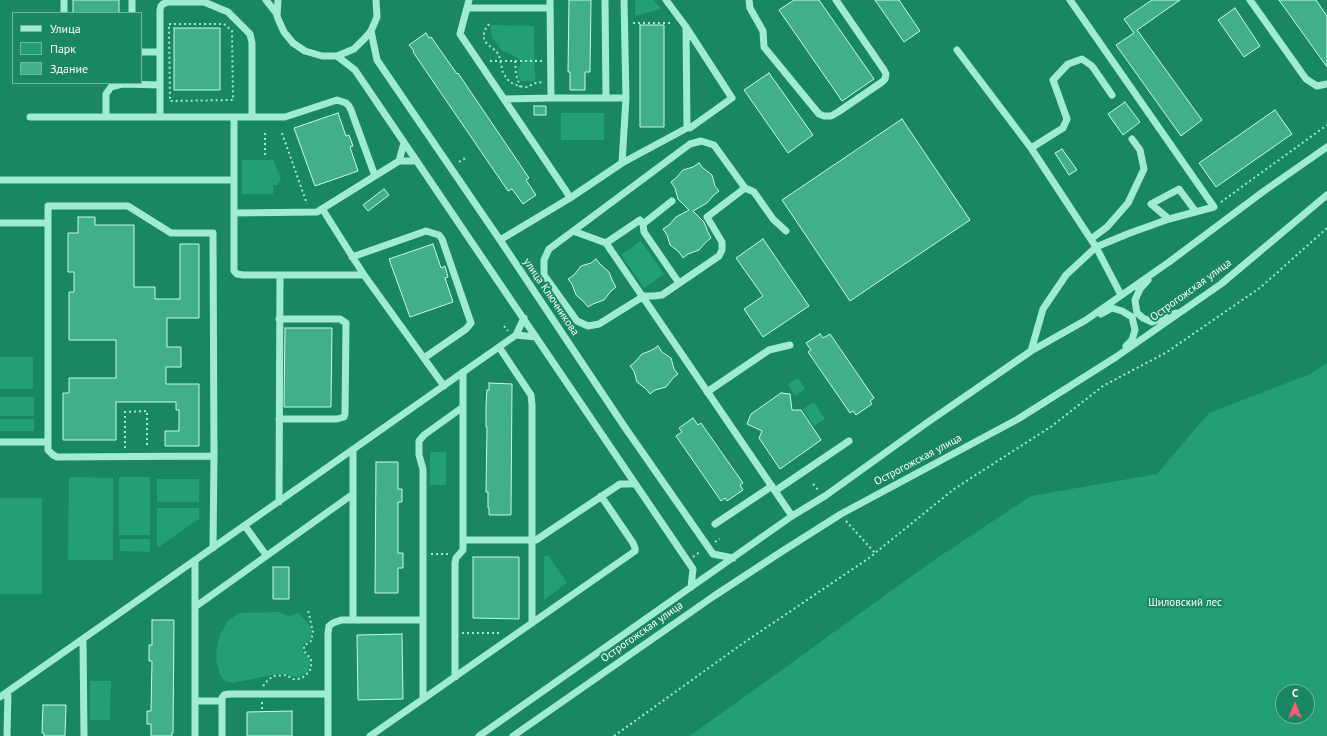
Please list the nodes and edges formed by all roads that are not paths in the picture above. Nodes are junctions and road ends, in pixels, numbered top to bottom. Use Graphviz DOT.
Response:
graph roads {
  1 [pos="64,0"];
  2 [pos="132,0"];
  3 [pos="266,0"];
  4 [pos="278,0"];
  5 [pos="376,0"];
  6 [pos="469,0"];
  7 [pos="550,0"];
  8 [pos="605,0"];
  9 [pos="624,0"];
  10 [pos="666,0"];
  11 [pos="749,0"];
  12 [pos="836,0"];
  13 [pos="1070,0"];
  14 [pos="1250,0"];
  15 [pos="200,1"];
  16 [pos="467,8"];
  17 [pos="550,8"];
  18 [pos="64,12"];
  19 [pos="132,12"];
  20 [pos="278,16"];
  21 [pos="686,27"];
  22 [pos="371,31"];
  23 [pos="957,50"];
  24 [pos="142,52"];
  25 [pos="160,52"];
  26 [pos="337,56"];
  27 [pos="1327,84"];
  28 [pos="160,85"];
  29 [pos="1112,95"];
  30 [pos="504,98"];
  31 [pos="551,98"];
  32 [pos="606,98"];
  33 [pos="626,98"];
  34 [pos="30,117"];
  35 [pos="106,117"];
  36 [pos="160,117"];
  37 [pos="234,117"];
  38 [pos="252,117"];
  39 [pos="687,128"];
  40 [pos="1132,139"];
  41 [pos="404,143"];
  42 [pos="1327,147"];
  43 [pos="1032,148"];
  44 [pos="398,161"];
  45 [pos="416,161"];
  46 [pos="622,163"];
  47 [pos="375,176"];
  48 [pos="0,180"];
  49 [pos="234,180"];
  50 [pos="745,188"];
  51 [pos="1327,195"];
  52 [pos="570,198"];
  53 [pos="672,201"];
  54 [pos="323,210"];
  55 [pos="1196,212"];
  56 [pos="234,213"];
  57 [pos="1169,220"];
  58 [pos="48,223"];
  59 [pos="0,224"];
  60 [pos="643,224"];
  61 [pos="573,231"];
  62 [pos="786,231"];
  63 [pos="1091,239"];
  64 [pos="500,240"];
  65 [pos="606,243"];
  66 [pos="1096,247"];
  67 [pos="352,257"];
  68 [pos="1157,270"];
  69 [pos="280,275"];
  70 [pos="364,275"];
  71 [pos="679,283"];
  72 [pos="1121,295"];
  73 [pos="642,297"];
  74 [pos="1185,310"];
  75 [pos="524,318"];
  76 [pos="280,319"];
  77 [pos="1086,320"];
  78 [pos="516,335"];
  79 [pos="536,337"];
  80 [pos="790,345"];
  81 [pos="499,347"];
  82 [pos="1031,351"];
  83 [pos="1116,357"];
  84 [pos="424,358"];
  85 [pos="463,372"];
  86 [pos="444,386"];
  87 [pos="707,392"];
  88 [pos="463,407"];
  89 [pos="279,419"];
  90 [pos="848,441"];
  91 [pos="0,442"];
  92 [pos="48,442"];
  93 [pos="353,450"];
  94 [pos="214,456"];
  95 [pos="624,468"];
  96 [pos="620,484"];
  97 [pos="635,484"];
  98 [pos="773,488"];
  99 [pos="353,494"];
  100 [pos="601,496"];
  101 [pos="279,502"];
  102 [pos="792,516"];
  103 [pos="715,524"];
  104 [pos="245,526"];
  105 [pos="463,540"];
  106 [pos="532,540"];
  107 [pos="214,548"];
  108 [pos="266,555"];
  109 [pos="733,558"];
  110 [pos="195,560"];
  111 [pos="691,586"];
  112 [pos="195,607"];
  113 [pos="353,620"];
  114 [pos="423,620"];
  115 [pos="532,623"];
  116 [pos="83,639"];
  117 [pos="455,677"];
  118 [pos="8,692"];
  119 [pos="328,694"];
  120 [pos="0,697"];
  121 [pos="423,699"];
  122 [pos="195,701"];
  123 [pos="222,701"];
  124 [pos="7,736"];
  125 [pos="84,736"];
  126 [pos="195,736"];
  127 [pos="222,736"];
  128 [pos="328,736"];
  129 [pos="370,736"];
  130 [pos="480,736"];
  131 [pos="513,736"];
  1 -- 18 [label="street"];
  2 -- 19 [label="street"];
  3 -- 20 [label="street"];
  4 -- 20 [label="street"];
  5 -- 22 [label="street"];
  6 -- 16 [label="street"];
  7 -- 17 [label="street"];
  8 -- 32 [label="street"];
  9 -- 33 [label="street"];
  10 -- 21 [label="street"];
  11 -- 12 [label="street"];
  13 -- 55 [label="street"];
  14 -- 27 [label="street"];
  15 -- 25 [label="street"];
  15 -- 38 [label="street"];
  16 -- 17 [label="street"];
  16 -- 30 [label="street"];
  17 -- 31 [label="street"];
  20 -- 26 [label="street"];
  21 -- 39 [label="street"];
  21 -- 39 [label="street"];
  22 -- 26 [label="street"];
  22 -- 64 [label="street, улица Ключникова"];
  23 -- 43 [label="street"];
  24 -- 25 [label="street"];
  25 -- 28 [label="street"];
  26 -- 41 [label="street"];
  28 -- 35 [label="street"];
  28 -- 36 [label="street"];
  29 -- 43 [label="street"];
  30 -- 31 [label="street"];
  30 -- 52 [label="street"];
  31 -- 32 [label="street"];
  32 -- 33 [label="street"];
  33 -- 46 [label="street"];
  34 -- 35 [label="street"];
  35 -- 36 [label="street"];
  36 -- 37 [label="street"];
  37 -- 38 [label="street"];
  37 -- 49 [label="street"];
  38 -- 47 [label="street"];
  39 -- 46 [label="street"];
  40 -- 63 [label="street"];
  41 -- 44 [label="street"];
  41 -- 45 [label="street"];
  42 -- 68 [label="street"];
  43 -- 63 [label="street"];
  44 -- 45 [label="street"];
  44 -- 47 [label="street"];
  45 -- 75 [label="street"];
  46 -- 52 [label="street"];
  47 -- 54 [label="street"];
  48 -- 49 [label="street"];
  49 -- 56 [label="street"];
  50 -- 61 [label="street"];
  50 -- 62 [label="street"];
  50 -- 71 [label="street"];
  51 -- 74 [label="street, Острогожская улица"];
  52 -- 64 [label="street"];
  53 -- 60 [label="street"];
  54 -- 56 [label="street"];
  54 -- 67 [label="street"];
  55 -- 57 [label="street"];
  55 -- 57 [label="street"];
  56 -- 69 [label="street"];
  57 -- 66 [label="street"];
  58 -- 59 [label="street"];
  58 -- 92 [label="street"];
  58 -- 94 [label="street"];
  60 -- 65 [label="street"];
  60 -- 71 [label="street"];
  61 -- 65 [label="street"];
  61 -- 73 [label="street"];
  63 -- 66 [label="street"];
  64 -- 109 [label="street, улица Ключникова"];
  65 -- 73 [label="street"];
  66 -- 72 [label="street"];
  66 -- 82 [label="street"];
  67 -- 70 [label="street"];
  67 -- 84 [label="street"];
  68 -- 72 [label="street"];
  68 -- 74 [label="street"];
  69 -- 70 [label="street"];
  69 -- 76 [label="street"];
  70 -- 84 [label="street"];
  71 -- 73 [label="street"];
  72 -- 77 [label="street"];
  73 -- 87 [label="street"];
  74 -- 83 [label="street, Острогожская улица"];
  75 -- 78 [label="street"];
  75 -- 79 [label="street"];
  76 -- 89 [label="street"];
  76 -- 89 [label="street"];
  77 -- 82 [label="street"];
  77 -- 83 [label="street"];
  78 -- 79 [label="street"];
  78 -- 81 [label="street"];
  79 -- 95 [label="street"];
  80 -- 87 [label="street"];
  81 -- 85 [label="street"];
  81 -- 106 [label="street"];
  82 -- 102 [label="street"];
  83 -- 131 [label="street, Острогожская улица"];
  84 -- 86 [label="street"];
  85 -- 86 [label="street"];
  85 -- 88 [label="street"];
  86 -- 93 [label="street"];
  87 -- 98 [label="street"];
  88 -- 105 [label="street"];
  88 -- 114 [label="street"];
  89 -- 101 [label="street"];
  90 -- 98 [label="street"];
  91 -- 92 [label="street"];
  92 -- 94 [label="street"];
  93 -- 99 [label="street"];
  93 -- 101 [label="street"];
  94 -- 107 [label="street"];
  95 -- 96 [label="street"];
  95 -- 97 [label="street"];
  96 -- 97 [label="street"];
  96 -- 100 [label="street"];
  97 -- 111 [label="street"];
  98 -- 102 [label="street"];
  98 -- 103 [label="street"];
  99 -- 108 [label="street"];
  99 -- 113 [label="street"];
  100 -- 106 [label="street"];
  100 -- 115 [label="street"];
  101 -- 104 [label="street"];
  102 -- 109 [label="street"];
  104 -- 107 [label="street"];
  104 -- 108 [label="street"];
  105 -- 106 [label="street"];
  105 -- 117 [label="street"];
  106 -- 115 [label="street"];
  107 -- 110 [label="street"];
  108 -- 112 [label="street"];
  109 -- 111 [label="street"];
  110 -- 112 [label="street"];
  110 -- 116 [label="street"];
  111 -- 130 [label="street"];
  112 -- 122 [label="street"];
  113 -- 114 [label="street"];
  113 -- 119 [label="street"];
  114 -- 121 [label="street"];
  115 -- 117 [label="street"];
  116 -- 118 [label="street"];
  116 -- 125 [label="street"];
  117 -- 121 [label="street"];
  118 -- 120 [label="street"];
  118 -- 124 [label="street"];
  119 -- 123 [label="street"];
  119 -- 128 [label="street"];
  121 -- 129 [label="street"];
  122 -- 123 [label="street"];
  122 -- 126 [label="street"];
  123 -- 127 [label="street"];
}
